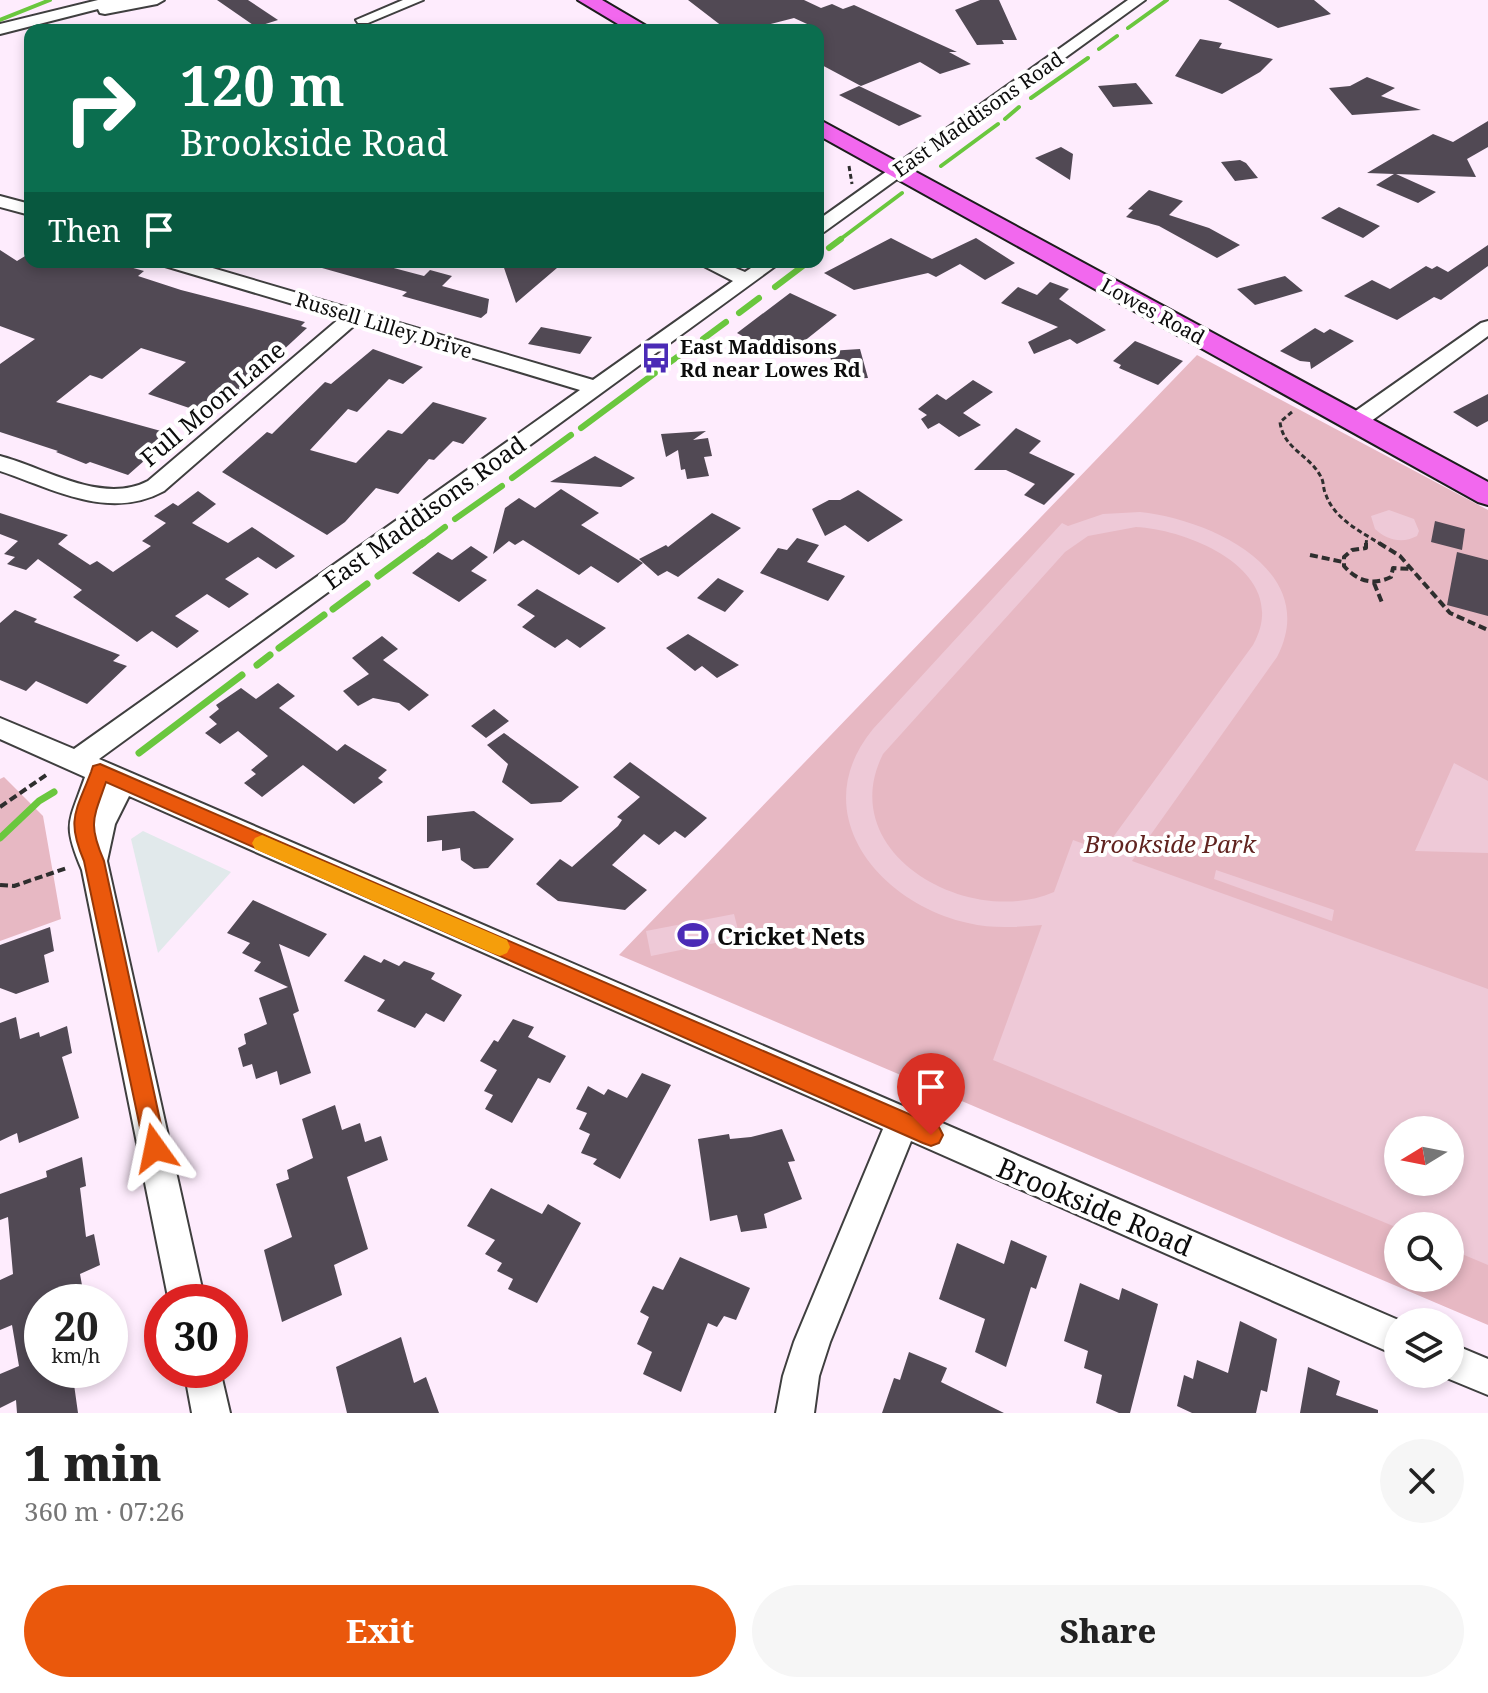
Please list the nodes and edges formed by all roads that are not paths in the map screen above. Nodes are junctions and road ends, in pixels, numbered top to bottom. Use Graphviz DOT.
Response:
graph roads {
  1 [pos="121,0"];
  2 [pos="157,0"];
  3 [pos="416,0"];
  4 [pos="588,0"];
  5 [pos="1138,0"];
  6 [pos="42,18"];
  7 [pos="363,20"];
  8 [pos="632,24"];
  9 [pos="0,29"];
  10 [pos="824,129"];
  11 [pos="898,170"];
  12 [pos="0,201"];
  13 [pos="24,208"];
  14 [pos="824,224"];
  15 [pos="192,268"];
  16 [pos="719,268"];
  17 [pos="764,268"];
  18 [pos="747,280"];
  19 [pos="354,316"];
  20 [pos="1488,327"];
  21 [pos="596,388"];
  22 [pos="1355,422"];
  23 [pos="0,463"];
  24 [pos="1488,495"];
  25 [pos="0,728"];
  26 [pos="100,772"];
  27 [pos="902,1122"];
  28 [pos="183,1284"];
  29 [pos="1384,1332"];
  30 [pos="1464,1367"];
  31 [pos="1488,1377"];
  32 [pos="206,1388"];
  33 [pos="211,1413"];
  34 [pos="795,1413"];
  1 -- 6 [label="street"];
  2 -- 6 [label="street"];
  3 -- 7 [label="street"];
  4 -- 8 [label="main road"];
  5 -- 11 [label="street, East Maddisons Road"];
  6 -- 9 [label="street"];
  10 -- 11 [label="main road, Lowes Road"];
  11 -- 14 [label="street, East Maddisons Road"];
  11 -- 22 [label="main road, Lowes Road"];
  12 -- 13 [label="street"];
  15 -- 19 [label="street, Russell Lilley Drive"];
  16 -- 18 [label="street"];
  17 -- 18 [label="street, East Maddisons Road"];
  18 -- 21 [label="street, East Maddisons Road"];
  19 -- 21 [label="street, Russell Lilley Drive"];
  19 -- 23 [label="street, Full Moon Lane"];
  20 -- 22 [label="street"];
  21 -- 26 [label="street, East Maddisons Road"];
  22 -- 24 [label="main road, Lowes Road"];
  25 -- 26 [label="street, Brookside Road"];
  26 -- 27 [label="street, Brookside Road"];
  26 -- 28 [label="street"];
  27 -- 29 [label="street, Brookside Road"];
  27 -- 34 [label="street"];
  30 -- 31 [label="street"];
  32 -- 33 [label="street"];
}
